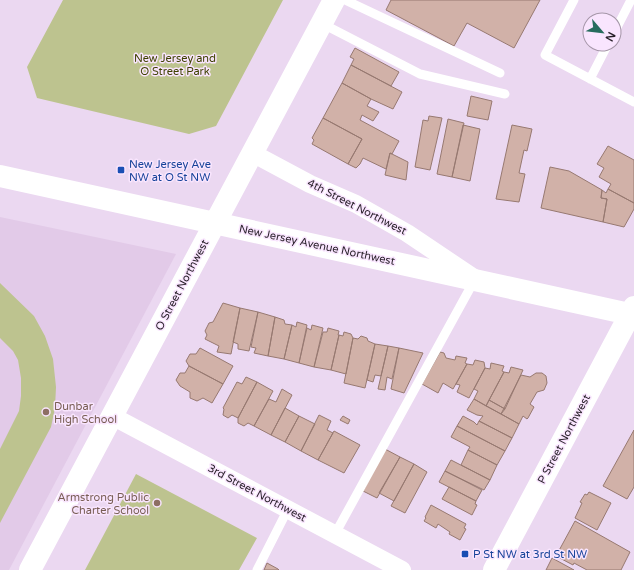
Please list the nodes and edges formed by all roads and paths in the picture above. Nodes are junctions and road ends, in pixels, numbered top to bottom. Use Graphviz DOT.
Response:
graph roads {
  1 [pos="334,0"];
  2 [pos="345,0"];
  3 [pos="574,0"];
  4 [pos="631,0"];
  5 [pos="622,17"];
  6 [pos="321,23"];
  7 [pos="604,52"];
  8 [pos="500,73"];
  9 [pos="590,79"];
  10 [pos="505,94"];
  11 [pos="634,102"];
  12 [pos="252,153"];
  13 [pos="0,176"];
  14 [pos="214,224"];
  15 [pos="477,280"];
  16 [pos="633,317"];
  17 [pos="112,416"];
  18 [pos="288,509"];
  19 [pos="335,534"];
  20 [pos="30,570"];
  21 [pos="257,570"];
  22 [pos="402,570"];
  23 [pos="494,570"];
  1 -- 6 [label="street, O Street Northwest"];
  2 -- 8 [label="lane"];
  3 -- 9 [label="lane"];
  4 -- 5 [label="lane"];
  6 -- 10 [label="lane"];
  6 -- 12 [label="street, O Street Northwest"];
  7 -- 9 [label="lane"];
  9 -- 11 [label="lane"];
  12 -- 14 [label="street, O Street Northwest"];
  12 -- 15 [label="street, 4th Street Northwest"];
  13 -- 14 [label="street, New Jersey Avenue Northwest"];
  14 -- 15 [label="street, New Jersey Avenue Northwest"];
  14 -- 17 [label="street, O Street Northwest"];
  15 -- 16 [label="street, New Jersey Avenue Northwest"];
  15 -- 19 [label="lane"];
  16 -- 23 [label="street, P Street Northwest"];
  17 -- 18 [label="street, 3rd Street Northwest"];
  17 -- 20 [label="street, O Street Northwest"];
  18 -- 19 [label="street, 3rd Street Northwest"];
  18 -- 21 [label="lane"];
  19 -- 22 [label="street, 3rd Street Northwest"];
}
